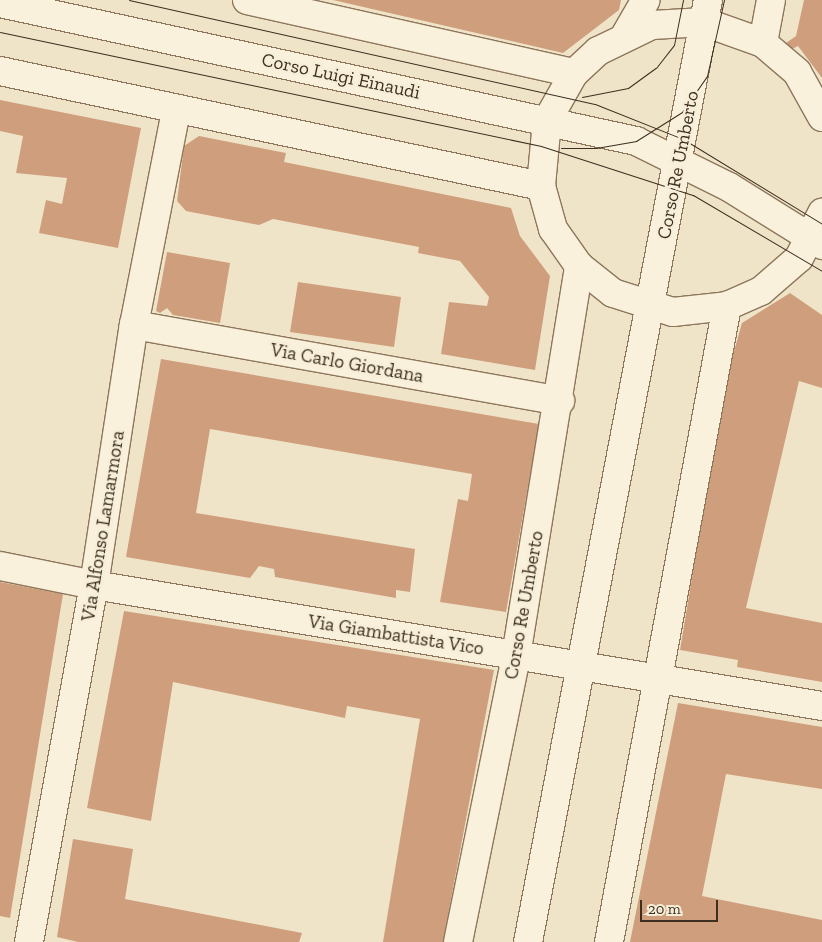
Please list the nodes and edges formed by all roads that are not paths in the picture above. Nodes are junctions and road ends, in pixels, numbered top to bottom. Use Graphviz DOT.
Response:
graph roads {
  1 [pos="247,0"];
  2 [pos="646,0"];
  3 [pos="771,0"];
  4 [pos="0,2"];
  5 [pos="706,11"];
  6 [pos="626,34"];
  7 [pos="763,43"];
  8 [pos="0,71"];
  9 [pos="574,74"];
  10 [pos="176,111"];
  11 [pos="822,117"];
  12 [pos="547,121"];
  13 [pos="679,159"];
  14 [pos="541,186"];
  15 [pos="822,213"];
  16 [pos="816,242"];
  17 [pos="579,266"];
  18 [pos="727,306"];
  19 [pos="652,309"];
  20 [pos="134,325"];
  21 [pos="560,401"];
  22 [pos="0,566"];
  23 [pos="94,585"];
  24 [pos="516,656"];
  25 [pos="580,666"];
  26 [pos="655,678"];
  27 [pos="822,706"];
  28 [pos="29,942"];
  29 [pos="458,942"];
  30 [pos="528,942"];
  31 [pos="609,942"];
  1 -- 9 [label="street"];
  2 -- 6 [label="street"];
  3 -- 7 [label="street"];
  4 -- 12 [label="street, Corso Luigi Einaudi"];
  5 -- 6 [label="street"];
  5 -- 7 [label="street"];
  5 -- 13 [label="street, Corso Re Umberto"];
  6 -- 9 [label="street"];
  7 -- 11 [label="street"];
  8 -- 10 [label="street"];
  9 -- 12 [label="street"];
  10 -- 14 [label="street"];
  10 -- 20 [label="street, Via Alfonso Lamarmora"];
  12 -- 13 [label="street, Corso Luigi Einaudi"];
  12 -- 14 [label="street"];
  13 -- 16 [label="street, Corso Luigi Einaudi"];
  13 -- 19 [label="street, Corso Re Umberto"];
  14 -- 17 [label="street"];
  15 -- 16 [label="street"];
  16 -- 18 [label="street"];
  17 -- 19 [label="street"];
  17 -- 21 [label="street, Corso Re Umberto"];
  18 -- 19 [label="street"];
  18 -- 26 [label="street"];
  19 -- 25 [label="street, Corso Re Umberto"];
  20 -- 21 [label="street, Via Carlo Giordana"];
  20 -- 23 [label="street, Via Alfonso Lamarmora"];
  21 -- 24 [label="street, Corso Re Umberto"];
  22 -- 23 [label="street, Via Giambattista Vico"];
  23 -- 24 [label="street, Via Giambattista Vico"];
  23 -- 28 [label="street, Via Alfonso Lamarmora"];
  24 -- 25 [label="street, Via Giambattista Vico"];
  24 -- 29 [label="street, Corso Re Umberto"];
  25 -- 26 [label="street, Via Giambattista Vico"];
  25 -- 30 [label="street, Corso Re Umberto"];
  26 -- 27 [label="street, Via Giambattista Vico"];
  26 -- 31 [label="street"];
}
